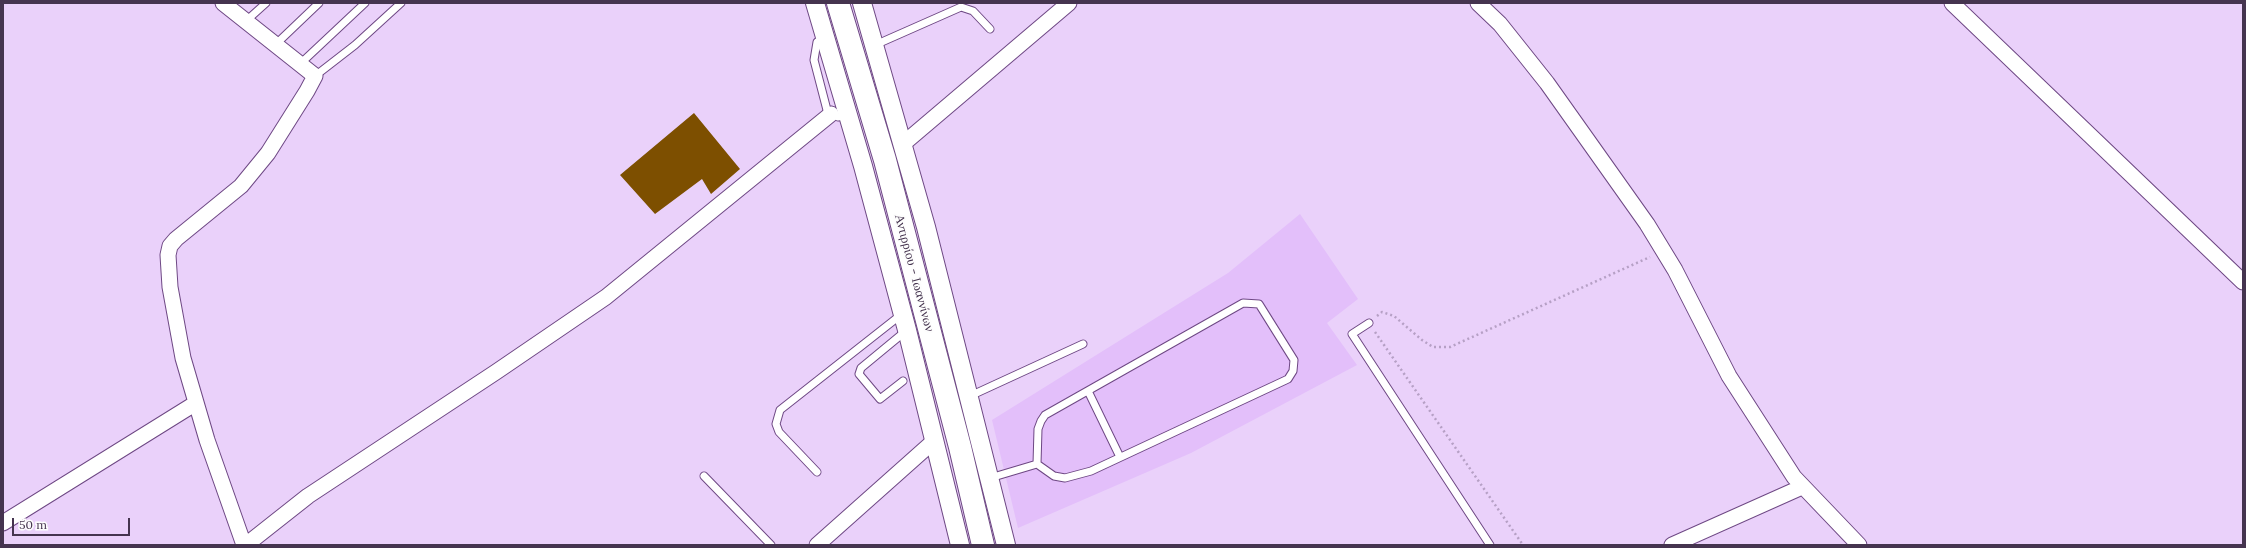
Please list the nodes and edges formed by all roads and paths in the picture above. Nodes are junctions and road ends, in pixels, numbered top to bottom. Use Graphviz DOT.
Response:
graph roads {
  1 [pos="223,3"];
  2 [pos="266,3"];
  3 [pos="319,3"];
  4 [pos="365,3"];
  5 [pos="401,3"];
  6 [pos="815,3"];
  7 [pos="838,3"];
  8 [pos="862,3"];
  9 [pos="1069,3"];
  10 [pos="1478,3"];
  11 [pos="1952,3"];
  12 [pos="246,22"];
  13 [pos="990,29"];
  14 [pos="275,45"];
  15 [pos="875,45"];
  16 [pos="300,64"];
  17 [pos="315,76"];
  18 [pos="840,115"];
  19 [pos="903,144"];
  20 [pos="1663,250"];
  21 [pos="2243,282"];
  22 [pos="904,322"];
  23 [pos="1369,323"];
  24 [pos="1083,344"];
  25 [pos="903,380"];
  26 [pos="1088,391"];
  27 [pos="970,396"];
  28 [pos="196,403"];
  29 [pos="935,440"];
  30 [pos="1120,457"];
  31 [pos="1037,464"];
  32 [pos="817,472"];
  33 [pos="704,476"];
  34 [pos="990,478"];
  35 [pos="1802,487"];
  36 [pos="3,523"];
  37 [pos="245,545"];
  38 [pos="771,545"];
  39 [pos="817,545"];
  40 [pos="960,545"];
  41 [pos="983,545"];
  42 [pos="1006,545"];
  43 [pos="1490,545"];
  44 [pos="1523,545"];
  45 [pos="1672,545"];
  46 [pos="1859,545"];
  1 -- 12 [label="street"];
  2 -- 12 [label="lane"];
  3 -- 14 [label="lane"];
  4 -- 16 [label="lane"];
  5 -- 17 [label="lane"];
  6 -- 18 [label="street"];
  7 -- 41 [label="main road, Αντιρρίου - Ιωαννίνων"];
  8 -- 15 [label="street"];
  9 -- 19 [label="street"];
  10 -- 20 [label="street"];
  11 -- 21 [label="street"];
  12 -- 14 [label="street"];
  13 -- 15 [label="lane"];
  14 -- 16 [label="street"];
  15 -- 19 [label="street"];
  16 -- 17 [label="street"];
  17 -- 28 [label="street"];
  18 -- 22 [label="street"];
  18 -- 37 [label="street"];
  19 -- 27 [label="street"];
  20 -- 23 [label="path"];
  20 -- 35 [label="street"];
  22 -- 25 [label="lane"];
  22 -- 29 [label="street"];
  22 -- 32 [label="lane"];
  23 -- 43 [label="lane"];
  23 -- 44 [label="path"];
  24 -- 27 [label="lane"];
  26 -- 30 [label="lane"];
  26 -- 30 [label="lane"];
  26 -- 31 [label="lane"];
  27 -- 34 [label="street"];
  28 -- 36 [label="street"];
  28 -- 37 [label="street"];
  29 -- 39 [label="street"];
  29 -- 40 [label="street"];
  30 -- 31 [label="lane"];
  31 -- 34 [label="lane"];
  33 -- 38 [label="lane"];
  34 -- 42 [label="street"];
  35 -- 45 [label="street"];
  35 -- 46 [label="street"];
}
